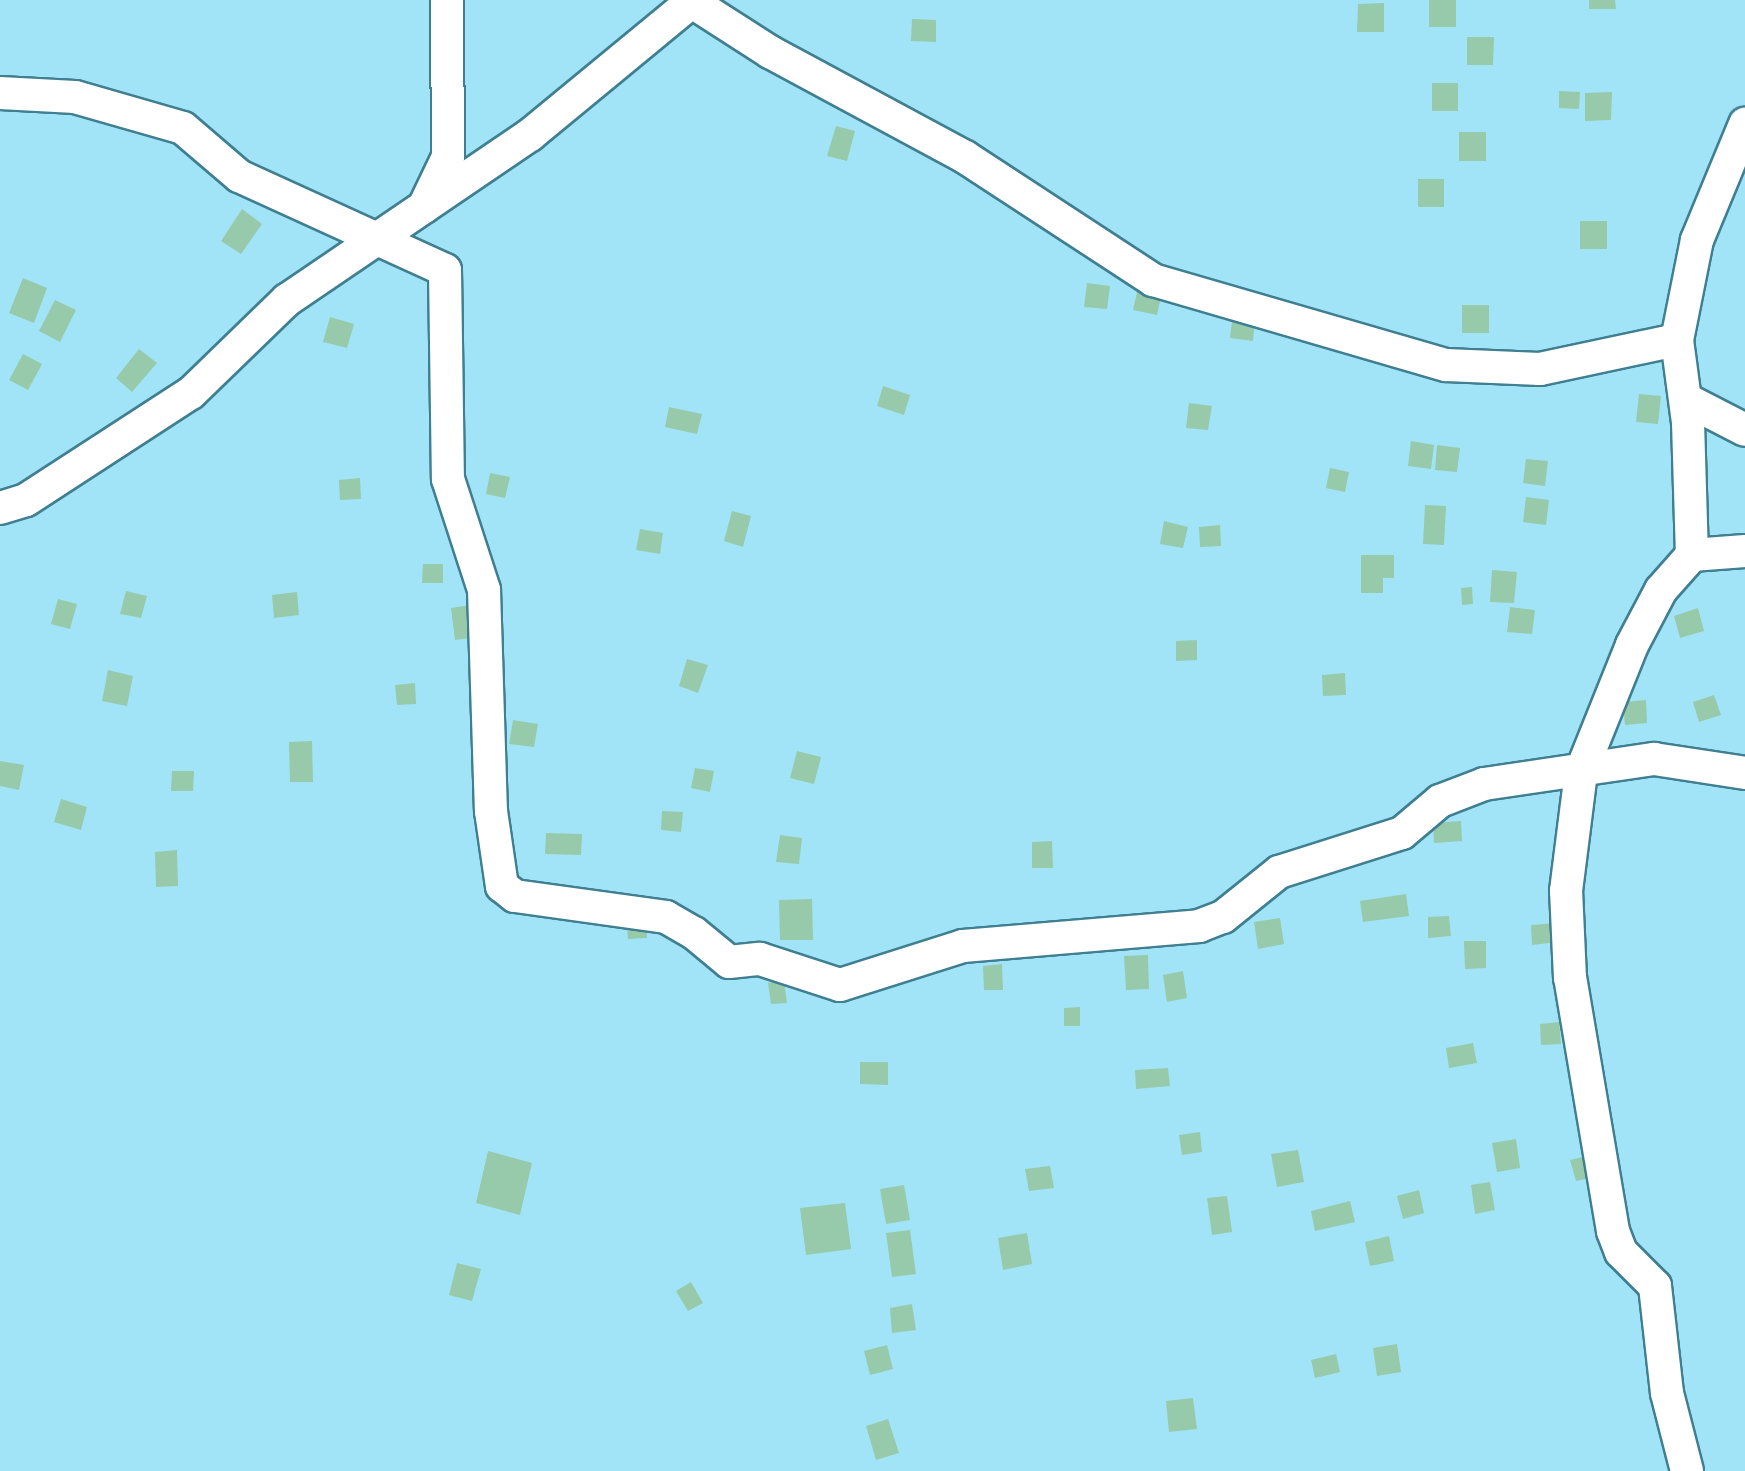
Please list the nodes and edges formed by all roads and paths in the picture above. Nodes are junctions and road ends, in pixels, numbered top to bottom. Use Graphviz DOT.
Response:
graph roads {
  1 [pos="447,0"];
  2 [pos="691,1"];
  3 [pos="0,93"];
  4 [pos="1743,140"];
  5 [pos="422,211"];
  6 [pos="376,241"];
  7 [pos="1677,340"];
  8 [pos="1687,400"];
  9 [pos="1745,430"];
  10 [pos="13,504"];
  11 [pos="0,534"];
  12 [pos="1745,551"];
  13 [pos="1692,555"];
  14 [pos="1581,772"];
  15 [pos="1745,773"];
  16 [pos="1687,1471"];
  1 -- 5 [label="street"];
  2 -- 5 [label="street"];
  2 -- 7 [label="street"];
  3 -- 6 [label="street"];
  4 -- 7 [label="street"];
  5 -- 6 [label="street"];
  6 -- 10 [label="street"];
  6 -- 14 [label="street"];
  7 -- 8 [label="street"];
  8 -- 9 [label="street"];
  8 -- 13 [label="street"];
  10 -- 11 [label="street"];
  12 -- 13 [label="street"];
  13 -- 14 [label="street"];
  14 -- 15 [label="street"];
  14 -- 16 [label="street"];
}
